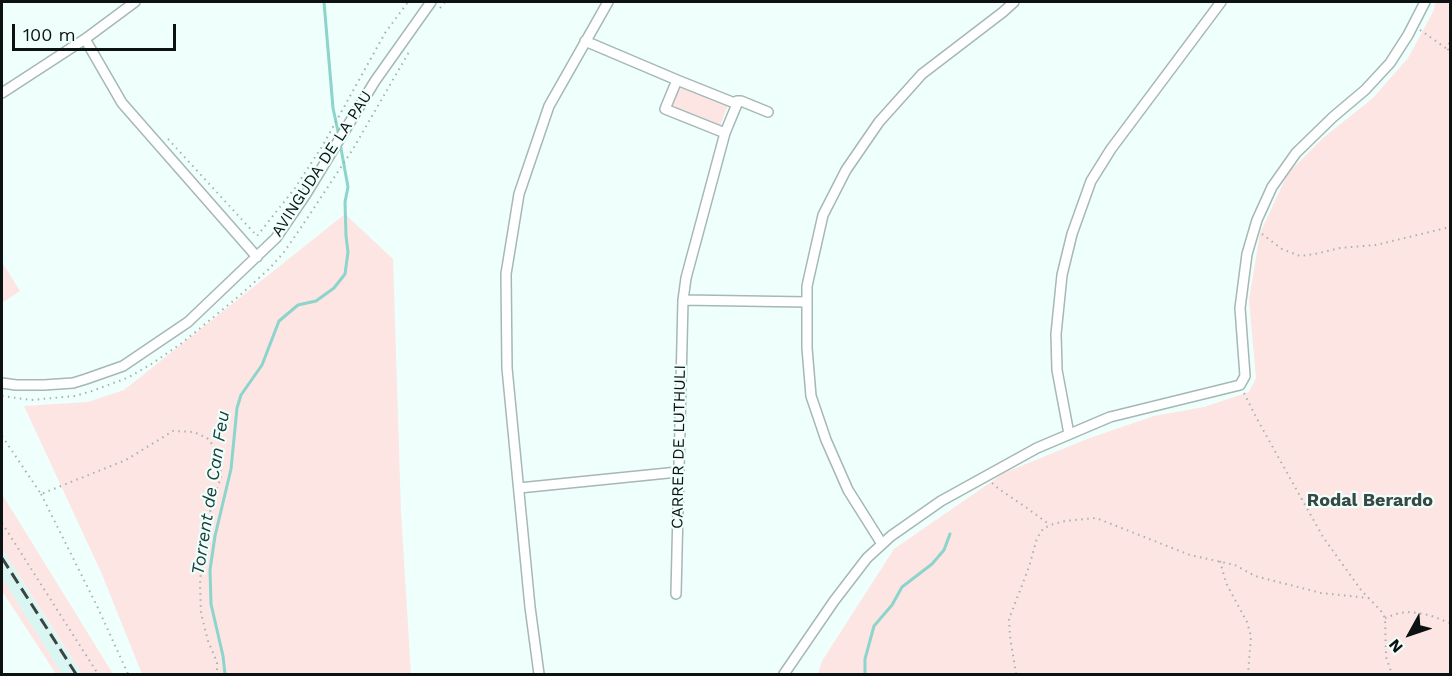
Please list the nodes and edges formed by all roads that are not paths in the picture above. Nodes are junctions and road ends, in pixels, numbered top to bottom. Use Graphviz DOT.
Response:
graph roads {
  1 [pos="135,2"];
  2 [pos="431,2"];
  3 [pos="608,2"];
  4 [pos="1014,2"];
  5 [pos="1221,2"];
  6 [pos="1425,2"];
  7 [pos="85,39"];
  8 [pos="585,40"];
  9 [pos="677,80"];
  10 [pos="2,93"];
  11 [pos="737,104"];
  12 [pos="768,112"];
  13 [pos="725,133"];
  14 [pos="257,257"];
  15 [pos="683,300"];
  16 [pos="807,302"];
  17 [pos="2,383"];
  18 [pos="1069,434"];
  19 [pos="678,472"];
  20 [pos="519,488"];
  21 [pos="882,544"];
  22 [pos="676,594"];
  23 [pos="539,675"];
  24 [pos="784,675"];
  1 -- 7 [label="street"];
  2 -- 14 [label="street, AVINGUDA DE LA PAU"];
  3 -- 8 [label="street"];
  4 -- 16 [label="street"];
  5 -- 18 [label="street"];
  6 -- 18 [label="street"];
  7 -- 10 [label="street"];
  7 -- 14 [label="street"];
  8 -- 9 [label="street"];
  8 -- 20 [label="street"];
  9 -- 11 [label="street"];
  9 -- 13 [label="street"];
  11 -- 12 [label="street"];
  11 -- 13 [label="street, CARRER DE LUTHULI"];
  13 -- 15 [label="street, CARRER DE LUTHULI"];
  14 -- 17 [label="street, AVINGUDA DE LA PAU"];
  15 -- 16 [label="street"];
  15 -- 19 [label="street, CARRER DE LUTHULI"];
  16 -- 21 [label="street"];
  18 -- 21 [label="street"];
  19 -- 20 [label="street"];
  19 -- 22 [label="street, CARRER DE LUTHULI"];
  20 -- 23 [label="street"];
  21 -- 24 [label="street"];
}
